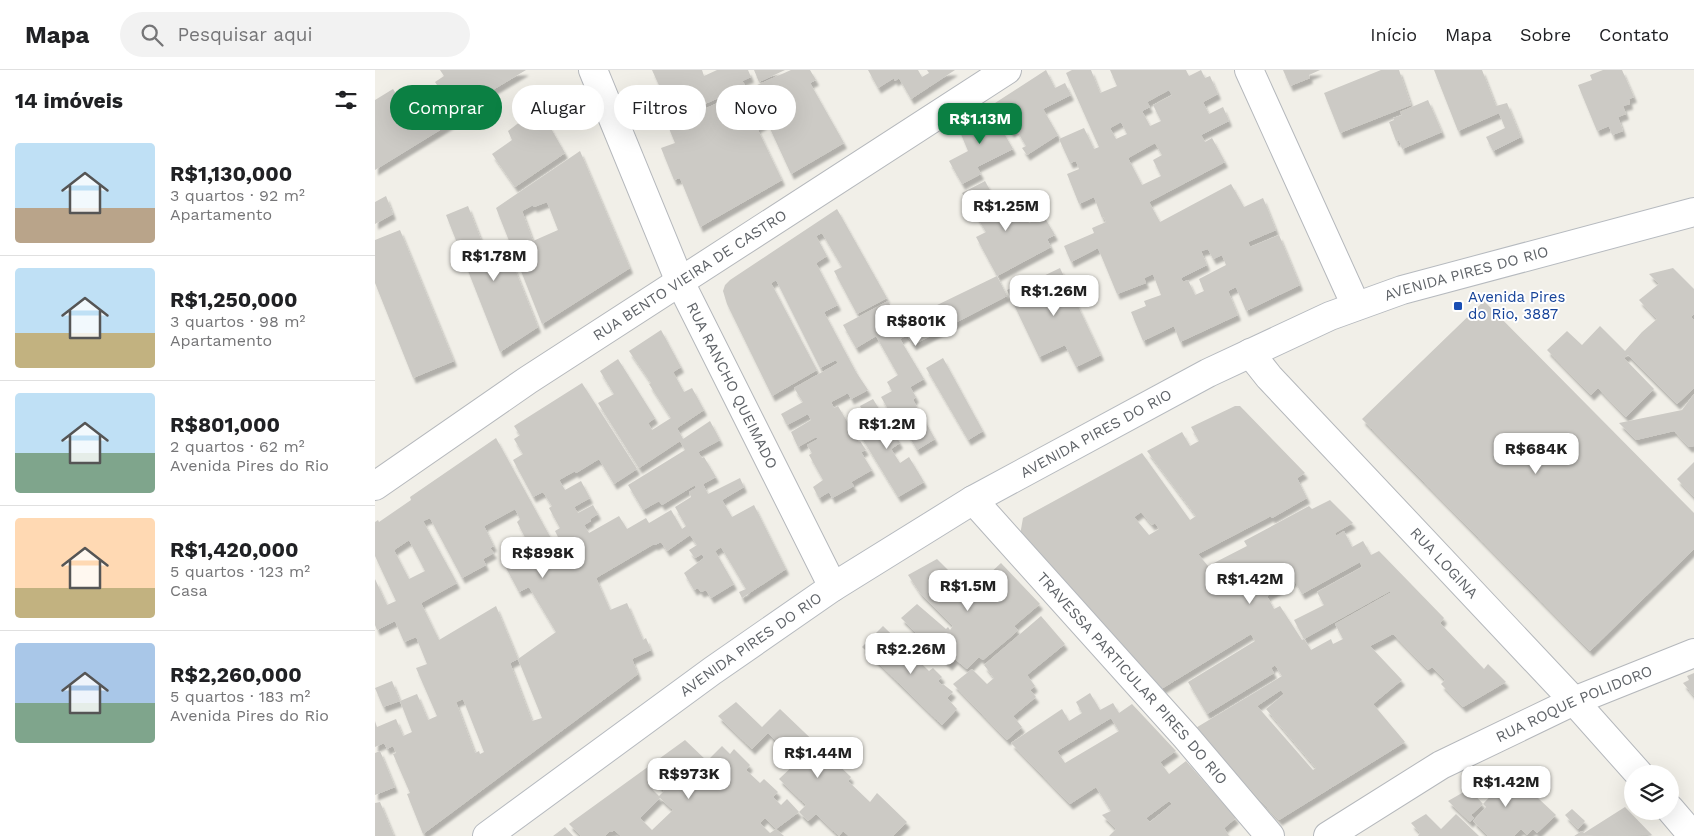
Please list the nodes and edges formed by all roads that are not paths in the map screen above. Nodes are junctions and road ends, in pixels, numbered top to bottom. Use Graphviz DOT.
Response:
graph roads {
  1 [pos="593,70"];
  2 [pos="1007,70"];
  3 [pos="1249,70"];
  4 [pos="1694,212"];
  5 [pos="680,282"];
  6 [pos="1356,306"];
  7 [pos="1250,354"];
  8 [pos="375,486"];
  9 [pos="973,500"];
  10 [pos="833,588"];
  11 [pos="1694,653"];
  12 [pos="1574,701"];
  13 [pos="1631,765"];
  14 [pos="1679,820"];
  15 [pos="487,836"];
  16 [pos="1270,836"];
  17 [pos="1328,836"];
  18 [pos="1693,836"];
  1 -- 5 [label="street, RUA RANCHO QUEIMADO"];
  2 -- 5 [label="street, RUA BENTO VIEIRA DE CASTRO"];
  3 -- 6 [label="street"];
  4 -- 6 [label="street, AVENIDA PIRES DO RIO"];
  5 -- 8 [label="street, RUA BENTO VIEIRA DE CASTRO"];
  5 -- 10 [label="street, RUA RANCHO QUEIMADO"];
  6 -- 7 [label="street, AVENIDA PIRES DO RIO"];
  7 -- 9 [label="street, AVENIDA PIRES DO RIO"];
  7 -- 12 [label="street, RUA LOGINA"];
  9 -- 10 [label="street, AVENIDA PIRES DO RIO"];
  9 -- 16 [label="street, TRAVESSA PARTICULAR PIRES DO RIO"];
  10 -- 15 [label="street, AVENIDA PIRES DO RIO"];
  11 -- 12 [label="street, RUA ROQUE POLIDORO"];
  12 -- 13 [label="street, RUA LOGINA"];
  12 -- 17 [label="street, RUA ROQUE POLIDORO"];
  14 -- 18 [label="street"];
}
